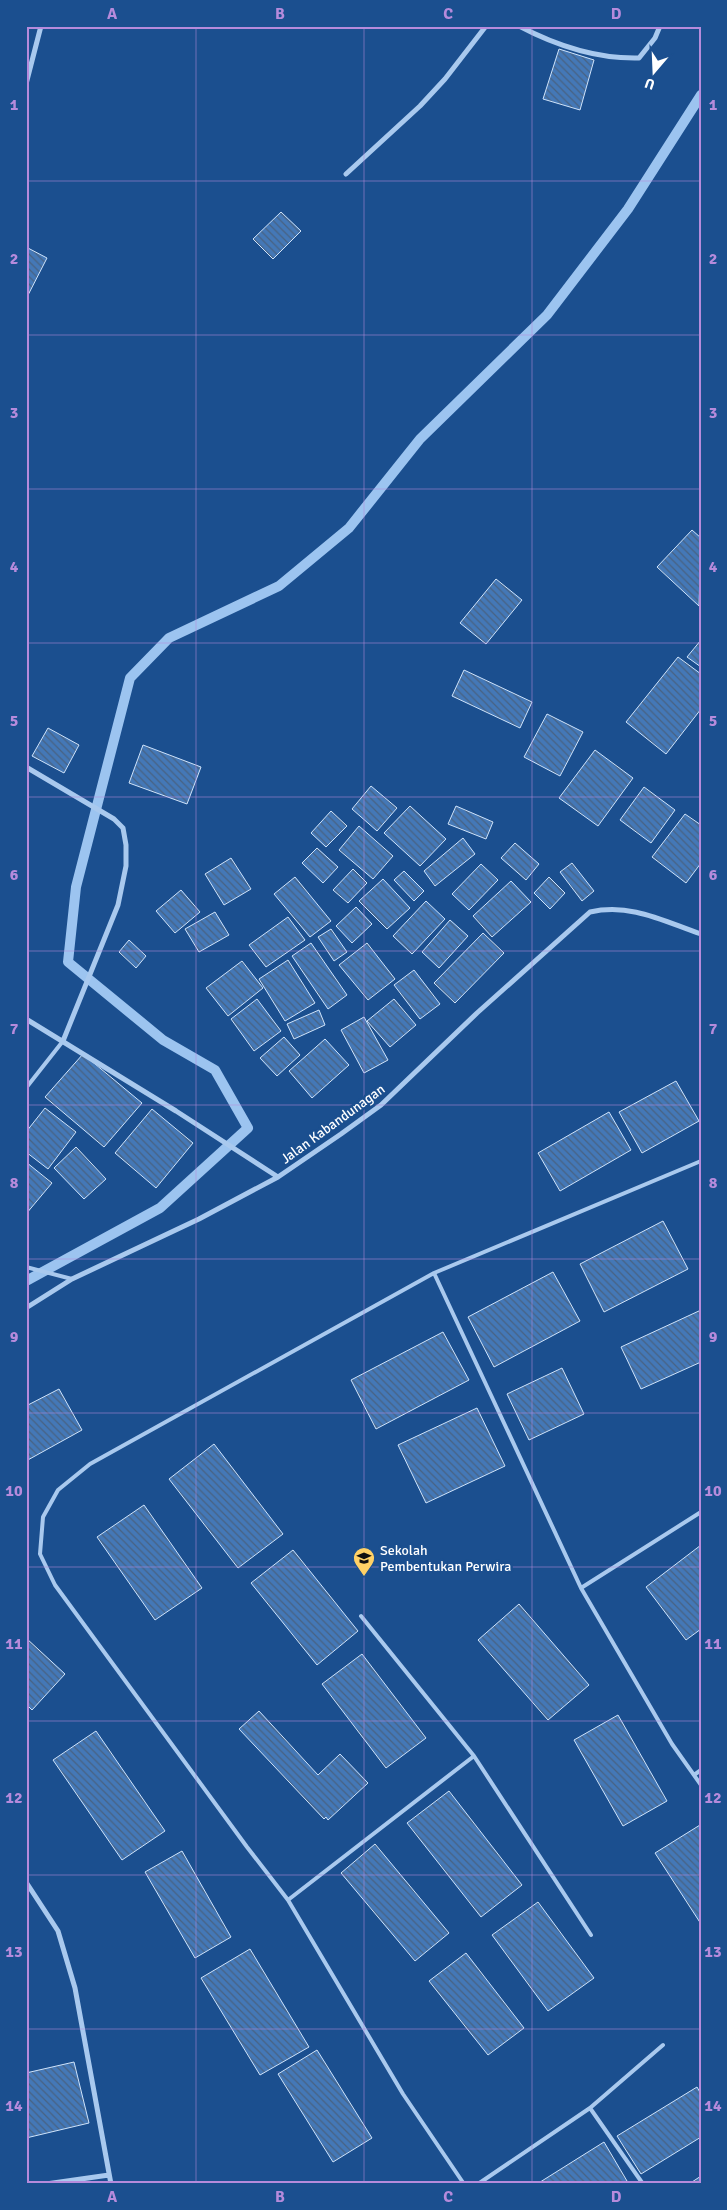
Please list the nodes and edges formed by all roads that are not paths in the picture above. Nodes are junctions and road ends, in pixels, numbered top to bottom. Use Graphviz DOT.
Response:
graph roads {
  1 [pos="42,26"];
  2 [pos="486,26"];
  3 [pos="519,26"];
  4 [pos="660,26"];
  5 [pos="26,84"];
  6 [pos="346,174"];
  7 [pos="26,768"];
  8 [pos="701,934"];
  9 [pos="26,1019"];
  10 [pos="63,1041"];
  11 [pos="26,1088"];
  12 [pos="701,1161"];
  13 [pos="278,1178"];
  14 [pos="26,1267"];
  15 [pos="434,1273"];
  16 [pos="72,1279"];
  17 [pos="26,1308"];
  18 [pos="701,1512"];
  19 [pos="581,1588"];
  20 [pos="361,1616"];
  21 [pos="474,1756"];
  22 [pos="701,1770"];
  23 [pos="694,1775"];
  24 [pos="701,1785"];
  25 [pos="26,1882"];
  26 [pos="288,1900"];
  27 [pos="591,1936"];
  28 [pos="663,2045"];
  29 [pos="590,2108"];
  30 [pos="109,2175"];
  31 [pos="46,2184"];
  32 [pos="111,2184"];
  33 [pos="464,2184"];
  34 [pos="478,2184"];
  35 [pos="643,2184"];
  1 -- 5 [label="street"];
  2 -- 6 [label="street"];
  3 -- 4 [label="street"];
  7 -- 10 [label="street"];
  8 -- 13 [label="street, Jalan Kabandunagan"];
  9 -- 10 [label="street"];
  10 -- 11 [label="lane"];
  10 -- 13 [label="street"];
  12 -- 15 [label="lane"];
  13 -- 16 [label="street, Jalan Kabandunagan"];
  14 -- 16 [label="lane"];
  15 -- 19 [label="lane"];
  15 -- 26 [label="lane"];
  16 -- 17 [label="street, Jalan Kabandunagan"];
  18 -- 19 [label="lane"];
  19 -- 23 [label="lane"];
  20 -- 21 [label="lane"];
  21 -- 26 [label="lane"];
  21 -- 27 [label="lane"];
  22 -- 23 [label="lane"];
  23 -- 24 [label="lane"];
  25 -- 30 [label="street"];
  26 -- 33 [label="lane"];
  28 -- 29 [label="lane"];
  29 -- 34 [label="lane"];
  29 -- 35 [label="lane"];
  30 -- 31 [label="street"];
  30 -- 32 [label="street"];
}
